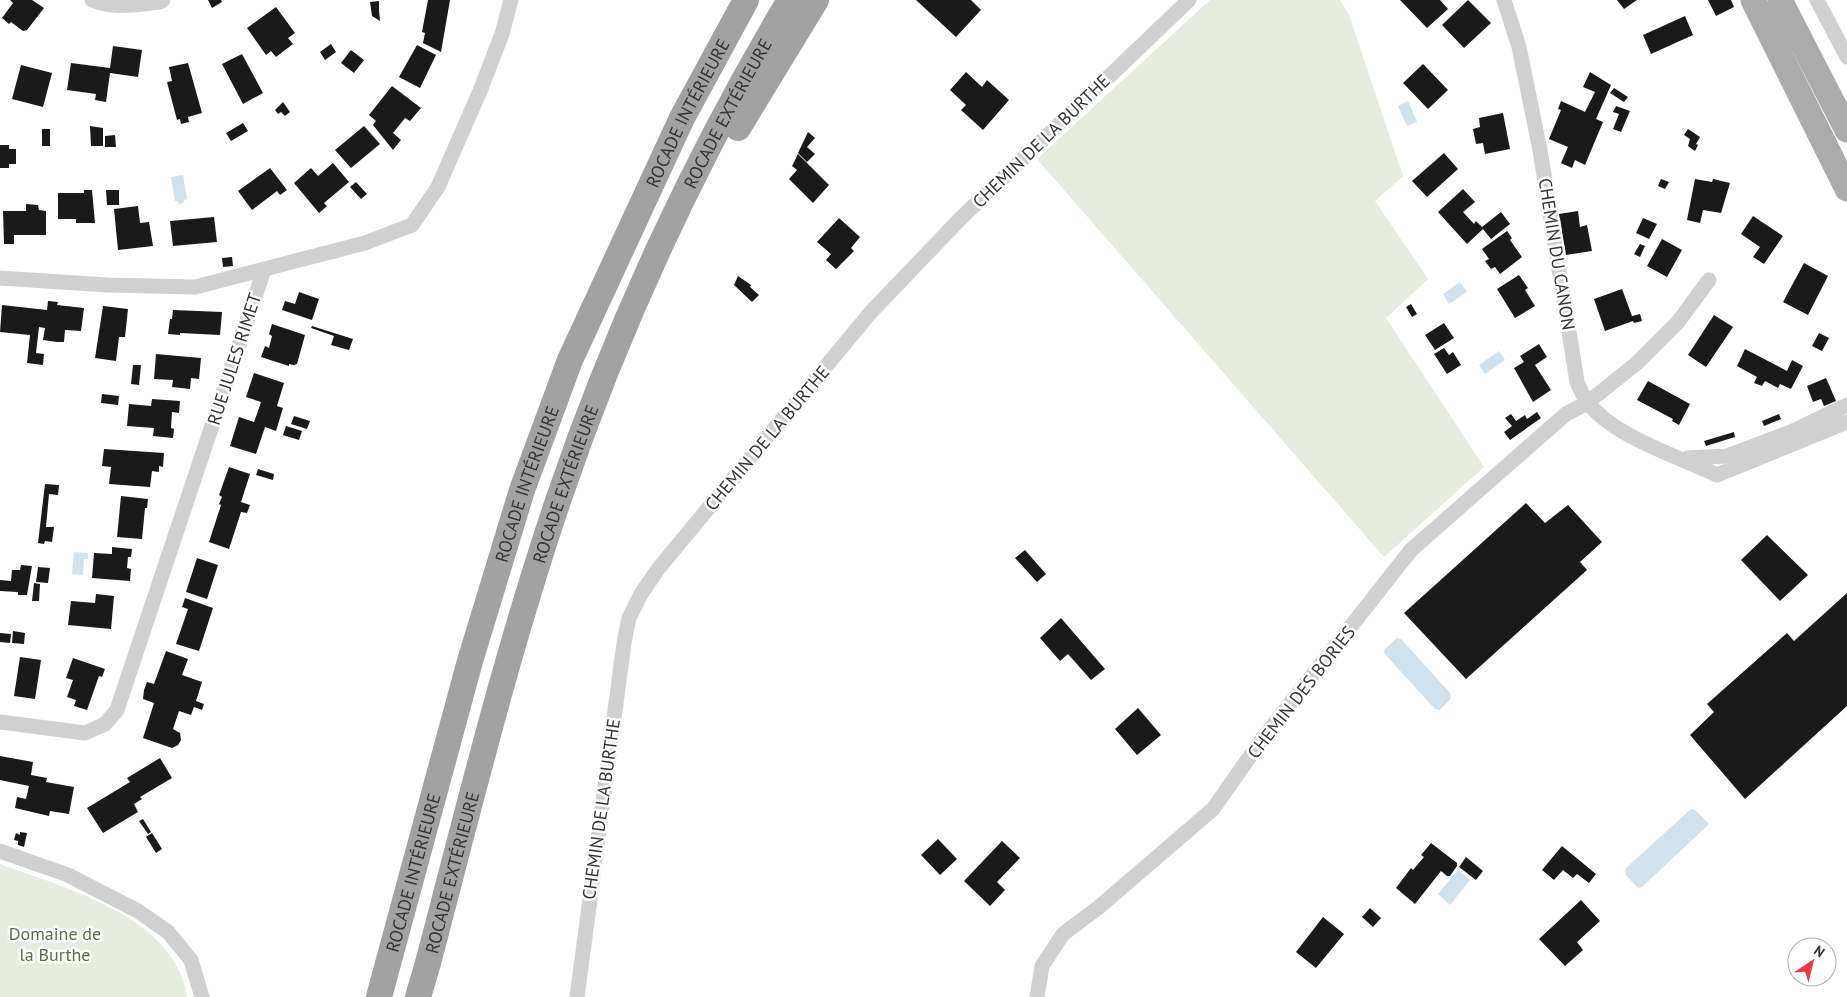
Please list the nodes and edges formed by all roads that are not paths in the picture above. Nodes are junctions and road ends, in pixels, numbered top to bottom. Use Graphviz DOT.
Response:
graph roads {
  1 [pos="92,0"];
  2 [pos="163,0"];
  3 [pos="511,0"];
  4 [pos="790,0"];
  5 [pos="816,0"];
  6 [pos="1190,0"];
  7 [pos="1504,0"];
  8 [pos="1753,0"];
  9 [pos="1780,0"];
  10 [pos="1817,0"];
  11 [pos="743,4"];
  12 [pos="1847,57"];
  13 [pos="1847,130"];
  14 [pos="1847,188"];
  15 [pos="653,261"];
  16 [pos="264,270"];
  17 [pos="0,278"];
  18 [pos="1709,280"];
  19 [pos="1587,402"];
  20 [pos="1847,405"];
  21 [pos="1847,422"];
  22 [pos="1678,458"];
  23 [pos="0,722"];
  24 [pos="0,851"];
  25 [pos="202,997"];
  26 [pos="379,997"];
  27 [pos="418,997"];
  28 [pos="577,997"];
  29 [pos="1037,997"];
  1 -- 2 [label="street"];
  3 -- 16 [label="street, RUE JULES RIMET"];
  4 -- 15 [label="highway, ROCADE EXTÉRIEURE"];
  5 -- 15 [label="highway"];
  6 -- 28 [label="street, CHEMIN DE LA BURTHE"];
  7 -- 19 [label="street, CHEMIN DU CANON"];
  8 -- 14 [label="main road"];
  9 -- 13 [label="main road"];
  10 -- 12 [label="street"];
  11 -- 26 [label="highway, ROCADE INTÉRIEURE"];
  15 -- 27 [label="highway, ROCADE EXTÉRIEURE"];
  16 -- 17 [label="street"];
  16 -- 23 [label="street, RUE JULES RIMET"];
  18 -- 19 [label="street, CHEMIN DES BORIES"];
  19 -- 22 [label="street, CHEMIN DU CANON"];
  19 -- 29 [label="street, CHEMIN DES BORIES"];
  20 -- 22 [label="street"];
  21 -- 22 [label="street, CHEMIN DU CANON"];
  24 -- 25 [label="street"];
}
